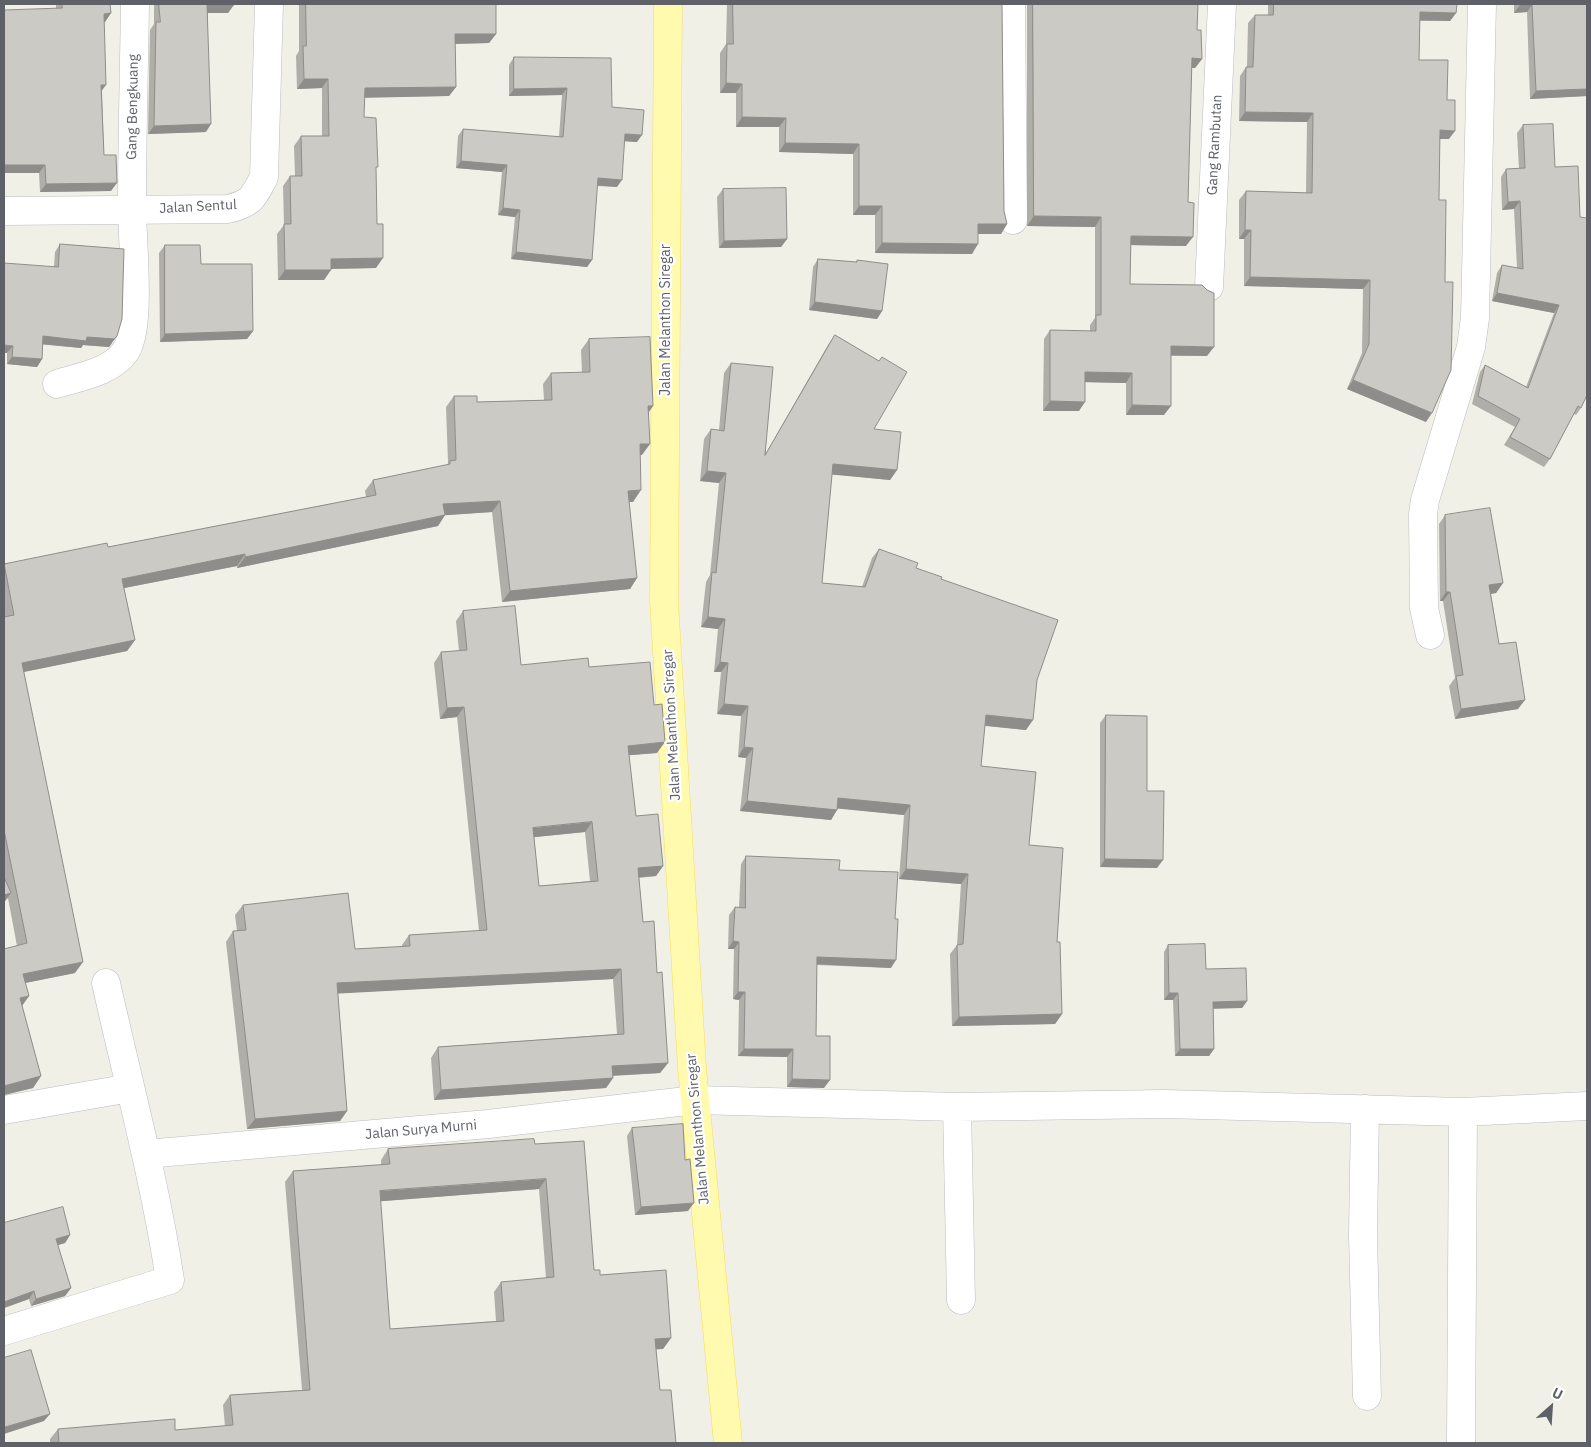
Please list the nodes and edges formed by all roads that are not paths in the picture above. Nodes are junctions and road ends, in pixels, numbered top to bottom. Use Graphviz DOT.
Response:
graph roads {
  1 [pos="135,4"];
  2 [pos="269,4"];
  3 [pos="668,4"];
  4 [pos="1010,4"];
  5 [pos="1222,4"];
  6 [pos="1482,4"];
  7 [pos="132,210"];
  8 [pos="4,211"];
  9 [pos="1013,220"];
  10 [pos="1209,287"];
  11 [pos="58,384"];
  12 [pos="1430,635"];
  13 [pos="106,983"];
  14 [pos="130,1088"];
  15 [pos="695,1100"];
  16 [pos="1587,1106"];
  17 [pos="957,1107"];
  18 [pos="1365,1109"];
  19 [pos="4,1110"];
  20 [pos="1463,1112"];
  21 [pos="146,1154"];
  22 [pos="961,1300"];
  23 [pos="4,1331"];
  24 [pos="1367,1396"];
  25 [pos="728,1443"];
  26 [pos="1461,1443"];
  1 -- 7 [label="street, Gang Bengkuang"];
  2 -- 7 [label="street, Jalan Sentul"];
  3 -- 15 [label="main road, Jalan Melanthon Siregar"];
  4 -- 9 [label="street"];
  5 -- 10 [label="street, Gang Rambutan"];
  6 -- 12 [label="street"];
  7 -- 8 [label="street, Jalan Sentul"];
  7 -- 11 [label="street, Gang Bengkuang"];
  13 -- 14 [label="street"];
  14 -- 19 [label="street"];
  14 -- 21 [label="street"];
  15 -- 17 [label="street, Jalan Surya Murni"];
  15 -- 21 [label="street, Jalan Surya Murni"];
  15 -- 25 [label="main road, Jalan Melanthon Siregar"];
  16 -- 20 [label="street, Jalan Surya Murni"];
  17 -- 18 [label="street, Jalan Surya Murni"];
  17 -- 22 [label="street"];
  18 -- 20 [label="street, Jalan Surya Murni"];
  18 -- 24 [label="street"];
  20 -- 26 [label="street"];
  21 -- 23 [label="street"];
}
